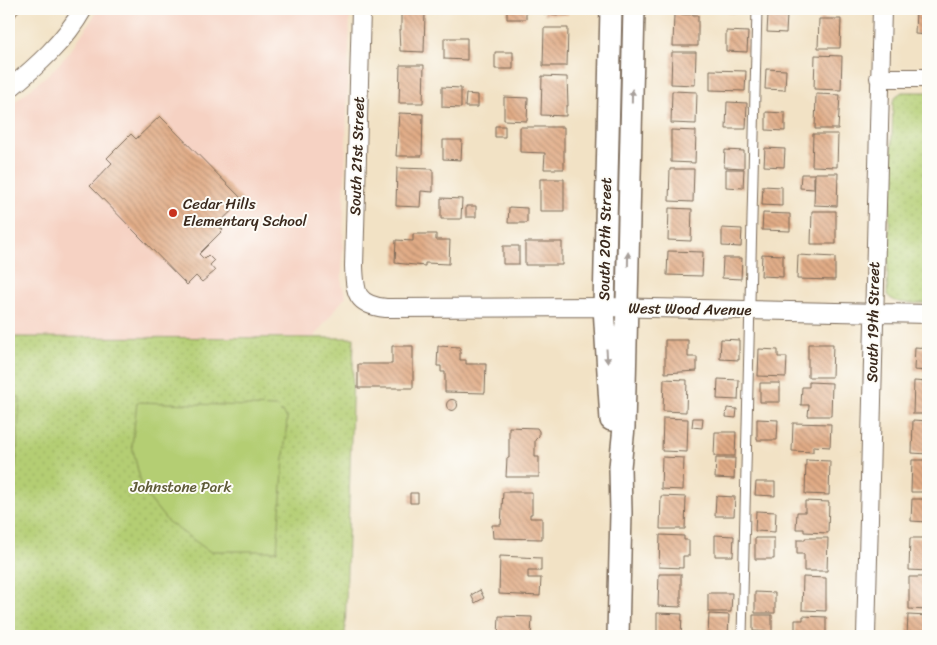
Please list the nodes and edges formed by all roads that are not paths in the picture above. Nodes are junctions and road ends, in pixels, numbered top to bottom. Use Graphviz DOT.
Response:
graph roads {
  1 [pos="83,9"];
  2 [pos="361,9"];
  3 [pos="611,9"];
  4 [pos="634,9"];
  5 [pos="757,9"];
  6 [pos="882,9"];
  7 [pos="879,78"];
  8 [pos="928,78"];
  9 [pos="9,90"];
  10 [pos="362,301"];
  11 [pos="604,307"];
  12 [pos="626,308"];
  13 [pos="749,310"];
  14 [pos="873,312"];
  15 [pos="928,314"];
  16 [pos="620,468"];
  17 [pos="618,636"];
  18 [pos="742,636"];
  19 [pos="866,636"];
  1 -- 9 [label="street"];
  2 -- 10 [label="street, South 21st Street"];
  3 -- 11 [label="street, South 20th Street"];
  12 -- 4 [label="street, South 20th Street, one-way"];
  5 -- 13 [label="lane"];
  6 -- 7 [label="street, South 19th Street"];
  7 -- 8 [label="street"];
  7 -- 14 [label="street, South 19th Street"];
  10 -- 11 [label="street, West Wood Avenue"];
  11 -- 12 [label="street, West Wood Avenue"];
  11 -- 16 [label="street, South 20th Street, one-way"];
  12 -- 13 [label="street, West Wood Avenue"];
  12 -- 16 [label="street, South 20th Street"];
  13 -- 14 [label="street, West Wood Avenue"];
  13 -- 18 [label="lane"];
  14 -- 15 [label="street, West Wood Avenue"];
  14 -- 19 [label="street, South 19th Street"];
  16 -- 17 [label="street, South 20th Street"];
}
